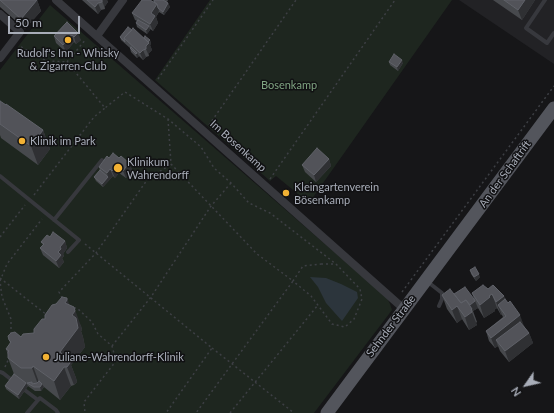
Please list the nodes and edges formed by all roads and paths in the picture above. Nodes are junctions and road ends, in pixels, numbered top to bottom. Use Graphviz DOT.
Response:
graph roads {
  1 [pos="56,0"];
  2 [pos="123,0"];
  3 [pos="213,0"];
  4 [pos="296,0"];
  5 [pos="395,0"];
  6 [pos="545,0"];
  7 [pos="0,14"];
  8 [pos="554,33"];
  9 [pos="97,36"];
  10 [pos="12,42"];
  11 [pos="0,58"];
  12 [pos="67,62"];
  13 [pos="156,81"];
  14 [pos="554,86"];
  15 [pos="105,108"];
  16 [pos="554,108"];
  17 [pos="168,119"];
  18 [pos="208,126"];
  19 [pos="102,160"];
  20 [pos="171,164"];
  21 [pos="0,176"];
  22 [pos="269,180"];
  23 [pos="231,183"];
  24 [pos="30,200"];
  25 [pos="211,206"];
  26 [pos="46,213"];
  27 [pos="54,220"];
  28 [pos="0,237"];
  29 [pos="79,240"];
  30 [pos="456,240"];
  31 [pos="68,252"];
  32 [pos="96,253"];
  33 [pos="336,264"];
  34 [pos="0,278"];
  35 [pos="293,280"];
  36 [pos="426,280"];
  37 [pos="151,297"];
  38 [pos="63,299"];
  39 [pos="318,305"];
  40 [pos="401,306"];
  41 [pos="439,306"];
  42 [pos="72,307"];
  43 [pos="48,315"];
  44 [pos="11,334"];
  45 [pos="112,346"];
  46 [pos="212,348"];
  47 [pos="10,354"];
  48 [pos="232,363"];
  49 [pos="1,372"];
  50 [pos="15,382"];
  51 [pos="255,382"];
  52 [pos="20,386"];
  53 [pos="38,400"];
  54 [pos="27,413"];
  55 [pos="58,413"];
  56 [pos="85,413"];
  57 [pos="166,413"];
  58 [pos="196,413"];
  59 [pos="230,413"];
  60 [pos="294,413"];
  61 [pos="326,413"];
  1 -- 9 [label="street, Im Bosenkamp"];
  2 -- 9 [label="street"];
  3 -- 13 [label="path"];
  4 -- 18 [label="path"];
  5 -- 22 [label="path"];
  6 -- 8 [label="lane"];
  7 -- 10 [label="street"];
  9 -- 12 [label="path"];
  9 -- 40 [label="street, Im Bosenkamp"];
  10 -- 11 [label="street"];
  10 -- 12 [label="path"];
  12 -- 15 [label="path"];
  14 -- 40 [label="path"];
  15 -- 17 [label="path"];
  15 -- 24 [label="path"];
  16 -- 30 [label="main road, An der Schaftrift"];
  17 -- 20 [label="path"];
  17 -- 23 [label="path"];
  19 -- 27 [label="lane"];
  20 -- 25 [label="path"];
  20 -- 32 [label="path"];
  21 -- 24 [label="lane"];
  23 -- 25 [label="path"];
  23 -- 33 [label="path"];
  24 -- 26 [label="lane"];
  24 -- 28 [label="path"];
  25 -- 35 [label="path"];
  25 -- 37 [label="path"];
  26 -- 27 [label="lane"];
  26 -- 34 [label="path"];
  27 -- 29 [label="lane"];
  29 -- 31 [label="lane"];
  29 -- 32 [label="path"];
  30 -- 36 [label="main road, Sehnder Straße"];
  32 -- 37 [label="path"];
  32 -- 38 [label="path"];
  33 -- 35 [label="path"];
  33 -- 39 [label="path"];
  34 -- 43 [label="path"];
  34 -- 44 [label="path"];
  35 -- 39 [label="path"];
  35 -- 48 [label="path"];
  36 -- 40 [label="main road, Sehnder Straße"];
  36 -- 41 [label="lane"];
  37 -- 45 [label="path"];
  37 -- 46 [label="path"];
  39 -- 51 [label="path"];
  40 -- 61 [label="main road, Sehnder Straße"];
  42 -- 45 [label="path"];
  45 -- 56 [label="path"];
  46 -- 48 [label="path"];
  46 -- 57 [label="path"];
  47 -- 49 [label="path"];
  48 -- 51 [label="path"];
  48 -- 58 [label="path"];
  49 -- 50 [label="lane"];
  51 -- 59 [label="path"];
  51 -- 60 [label="path"];
  52 -- 53 [label="lane"];
  53 -- 54 [label="lane"];
  53 -- 55 [label="lane"];
}
